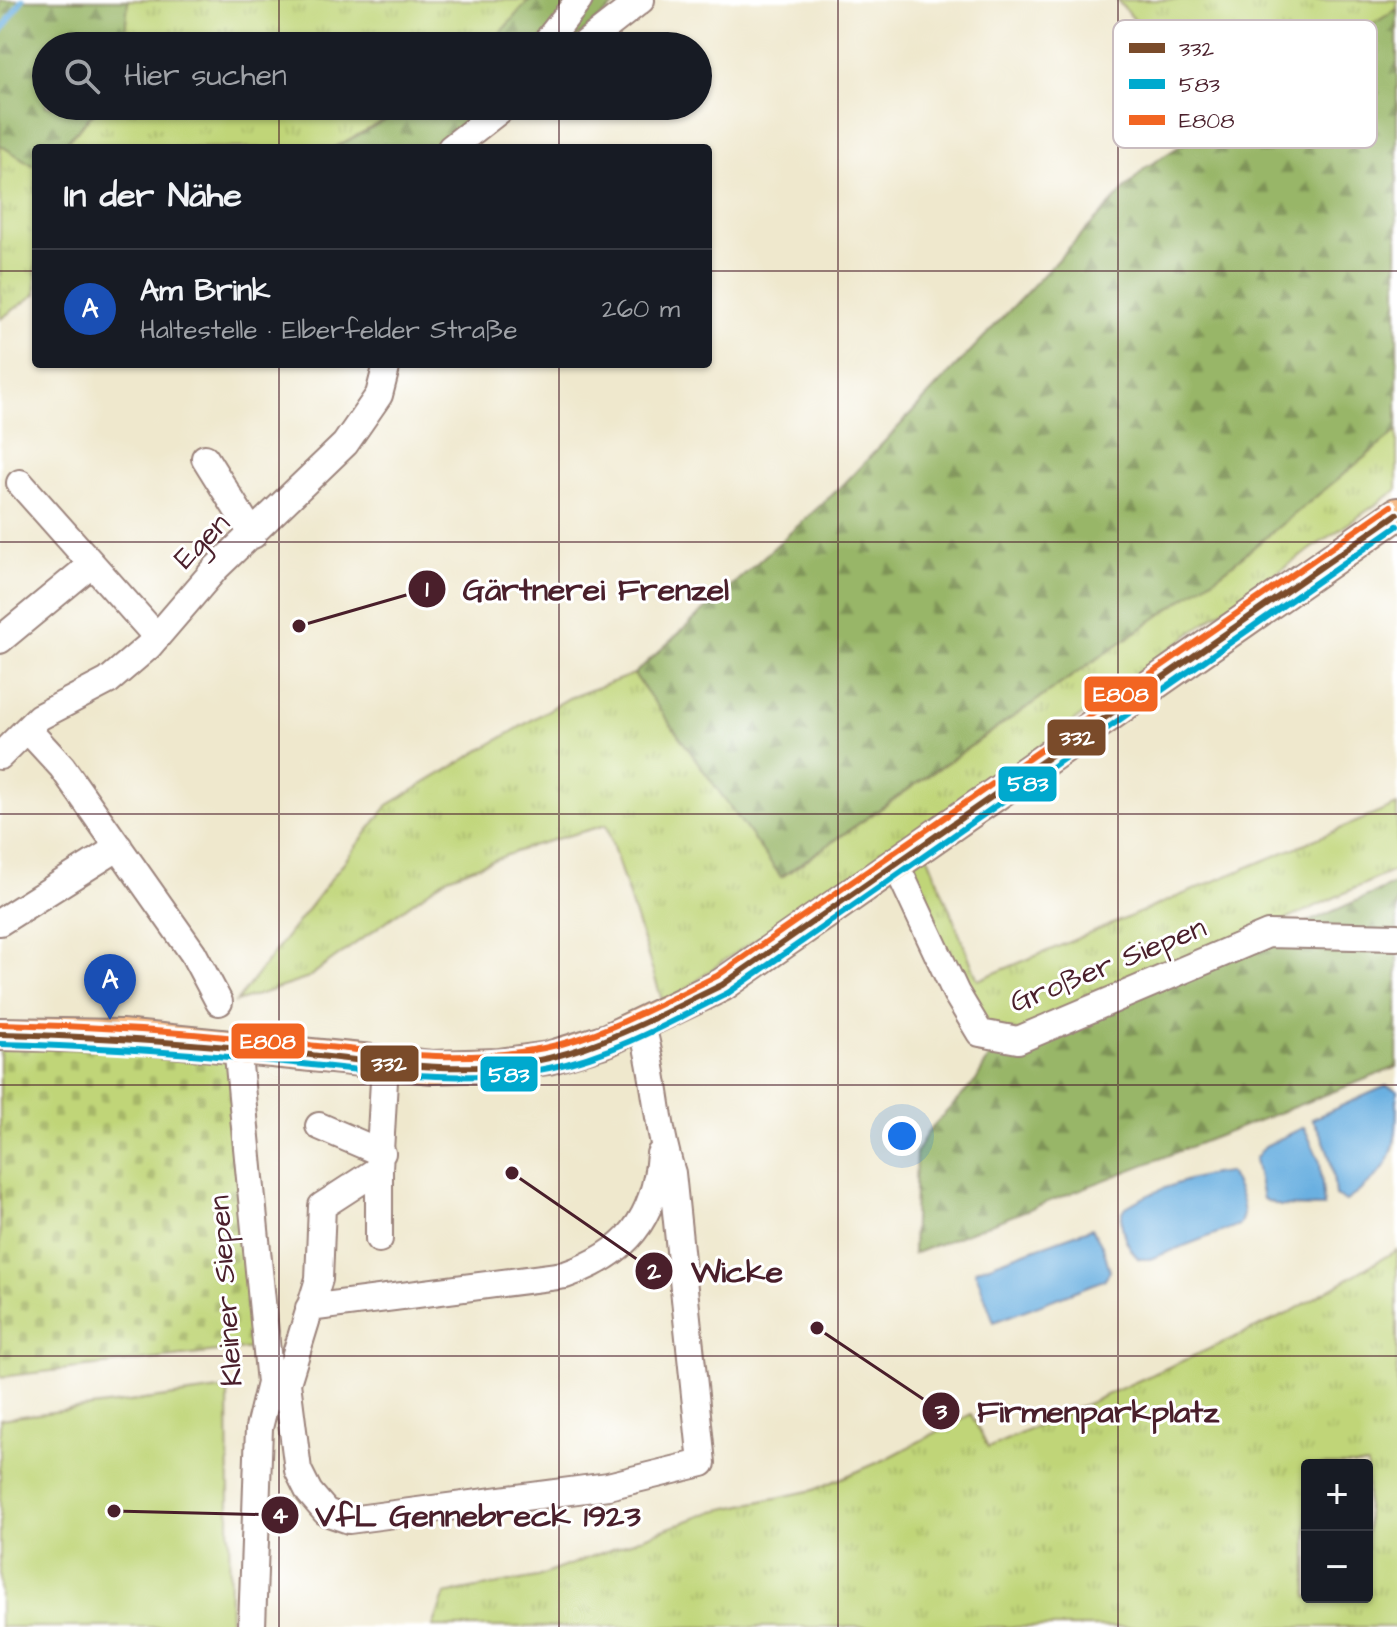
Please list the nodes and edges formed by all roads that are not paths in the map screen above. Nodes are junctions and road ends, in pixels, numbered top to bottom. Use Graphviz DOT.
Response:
graph roads {
  1 [pos="579,0"];
  2 [pos="641,0"];
  3 [pos="554,32"];
  4 [pos="600,32"];
  5 [pos="487,120"];
  6 [pos="456,144"];
  7 [pos="386,368"];
  8 [pos="205,458"];
  9 [pos="20,483"];
  10 [pos="1397,514"];
  11 [pos="253,535"];
  12 [pos="92,564"];
  13 [pos="157,637"];
  14 [pos="0,640"];
  15 [pos="27,729"];
  16 [pos="0,756"];
  17 [pos="119,847"];
  18 [pos="896,865"];
  19 [pos="0,922"];
  20 [pos="1397,937"];
  21 [pos="219,1002"];
  22 [pos="642,1026"];
  23 [pos="0,1034"];
  24 [pos="237,1045"];
  25 [pos="385,1063"];
  26 [pos="319,1126"];
  27 [pos="661,1139"];
  28 [pos="381,1161"];
  29 [pos="379,1239"];
  30 [pos="309,1308"];
  31 [pos="252,1627"];
  1 -- 3 [label="street"];
  2 -- 4 [label="street"];
  5 -- 6 [label="street"];
  7 -- 11 [label="street, Egen"];
  8 -- 11 [label="street"];
  9 -- 12 [label="street"];
  10 -- 18 [label="main road"];
  11 -- 13 [label="street, Egen"];
  12 -- 13 [label="street"];
  12 -- 14 [label="street"];
  13 -- 15 [label="street, Egen"];
  15 -- 16 [label="street, Egen"];
  15 -- 17 [label="street"];
  17 -- 19 [label="street"];
  17 -- 21 [label="street"];
  18 -- 20 [label="street, Großer Siepen"];
  18 -- 22 [label="main road"];
  22 -- 25 [label="main road"];
  22 -- 27 [label="street"];
  23 -- 24 [label="main road"];
  24 -- 25 [label="main road"];
  24 -- 31 [label="street, Kleiner Siepen"];
  25 -- 28 [label="street"];
  26 -- 28 [label="street"];
  27 -- 30 [label="street"];
  27 -- 30 [label="street"];
  28 -- 29 [label="street"];
  28 -- 30 [label="street"];
}
